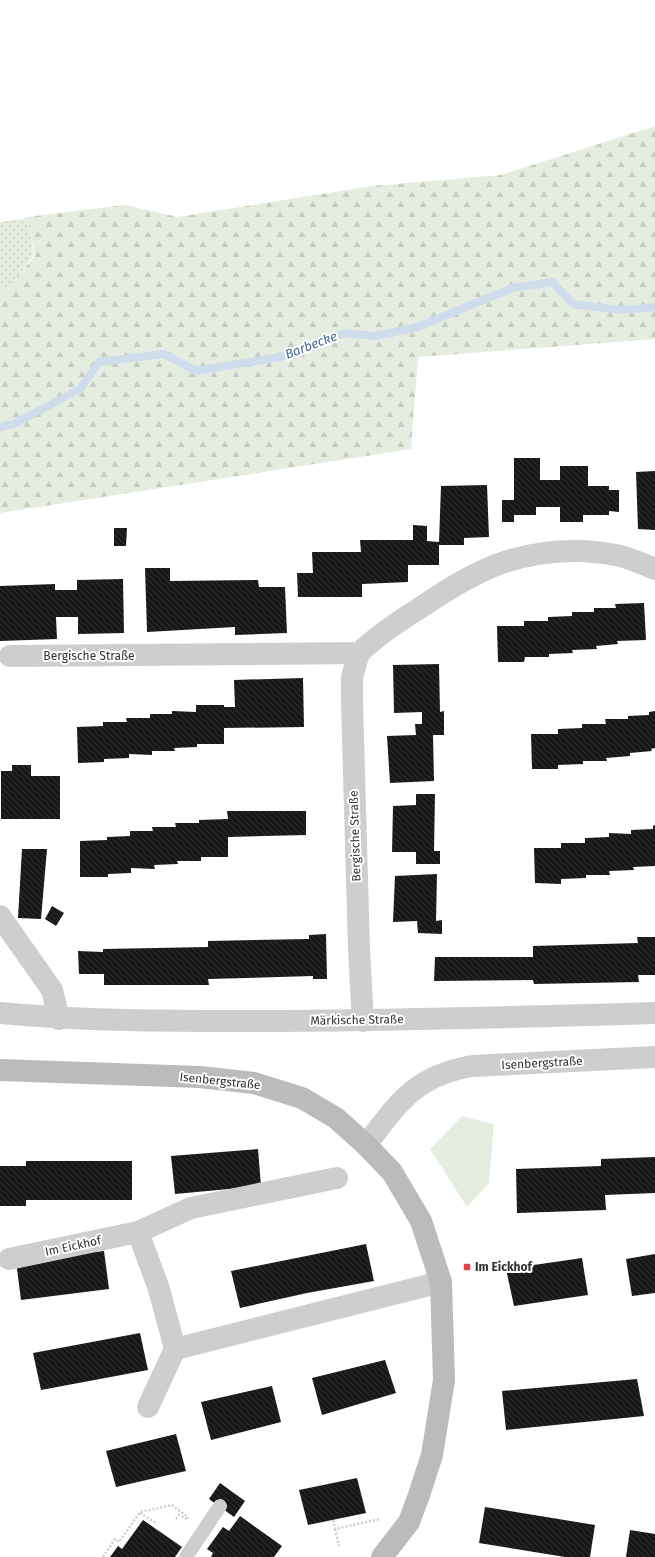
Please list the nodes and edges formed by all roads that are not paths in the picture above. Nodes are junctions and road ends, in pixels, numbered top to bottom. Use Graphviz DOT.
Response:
graph roads {
  1 [pos="655,569"];
  2 [pos="360,653"];
  3 [pos="10,656"];
  4 [pos="0,916"];
  5 [pos="0,1012"];
  6 [pos="655,1013"];
  7 [pos="58,1019"];
  8 [pos="363,1021"];
  9 [pos="655,1057"];
  10 [pos="0,1070"];
  11 [pos="366,1145"];
  12 [pos="337,1178"];
  13 [pos="138,1232"];
  14 [pos="9,1259"];
  15 [pos="441,1282"];
  16 [pos="175,1350"];
  17 [pos="148,1407"];
  18 [pos="220,1506"];
  19 [pos="186,1557"];
  20 [pos="382,1557"];
  1 -- 2 [label="street"];
  2 -- 3 [label="street, Bergische Straße"];
  2 -- 8 [label="street, Bergische Straße"];
  4 -- 7 [label="street"];
  5 -- 7 [label="street, Märkische Straße"];
  6 -- 8 [label="street, Märkische Straße"];
  7 -- 8 [label="street, Märkische Straße"];
  9 -- 11 [label="street, Isenbergstraße"];
  10 -- 11 [label="main road, Isenbergstraße"];
  11 -- 15 [label="main road"];
  12 -- 13 [label="street, Im Eickhof"];
  13 -- 14 [label="street, Im Eickhof"];
  13 -- 16 [label="street"];
  15 -- 16 [label="street"];
  15 -- 20 [label="main road"];
  16 -- 17 [label="street"];
  18 -- 19 [label="lane"];
}
